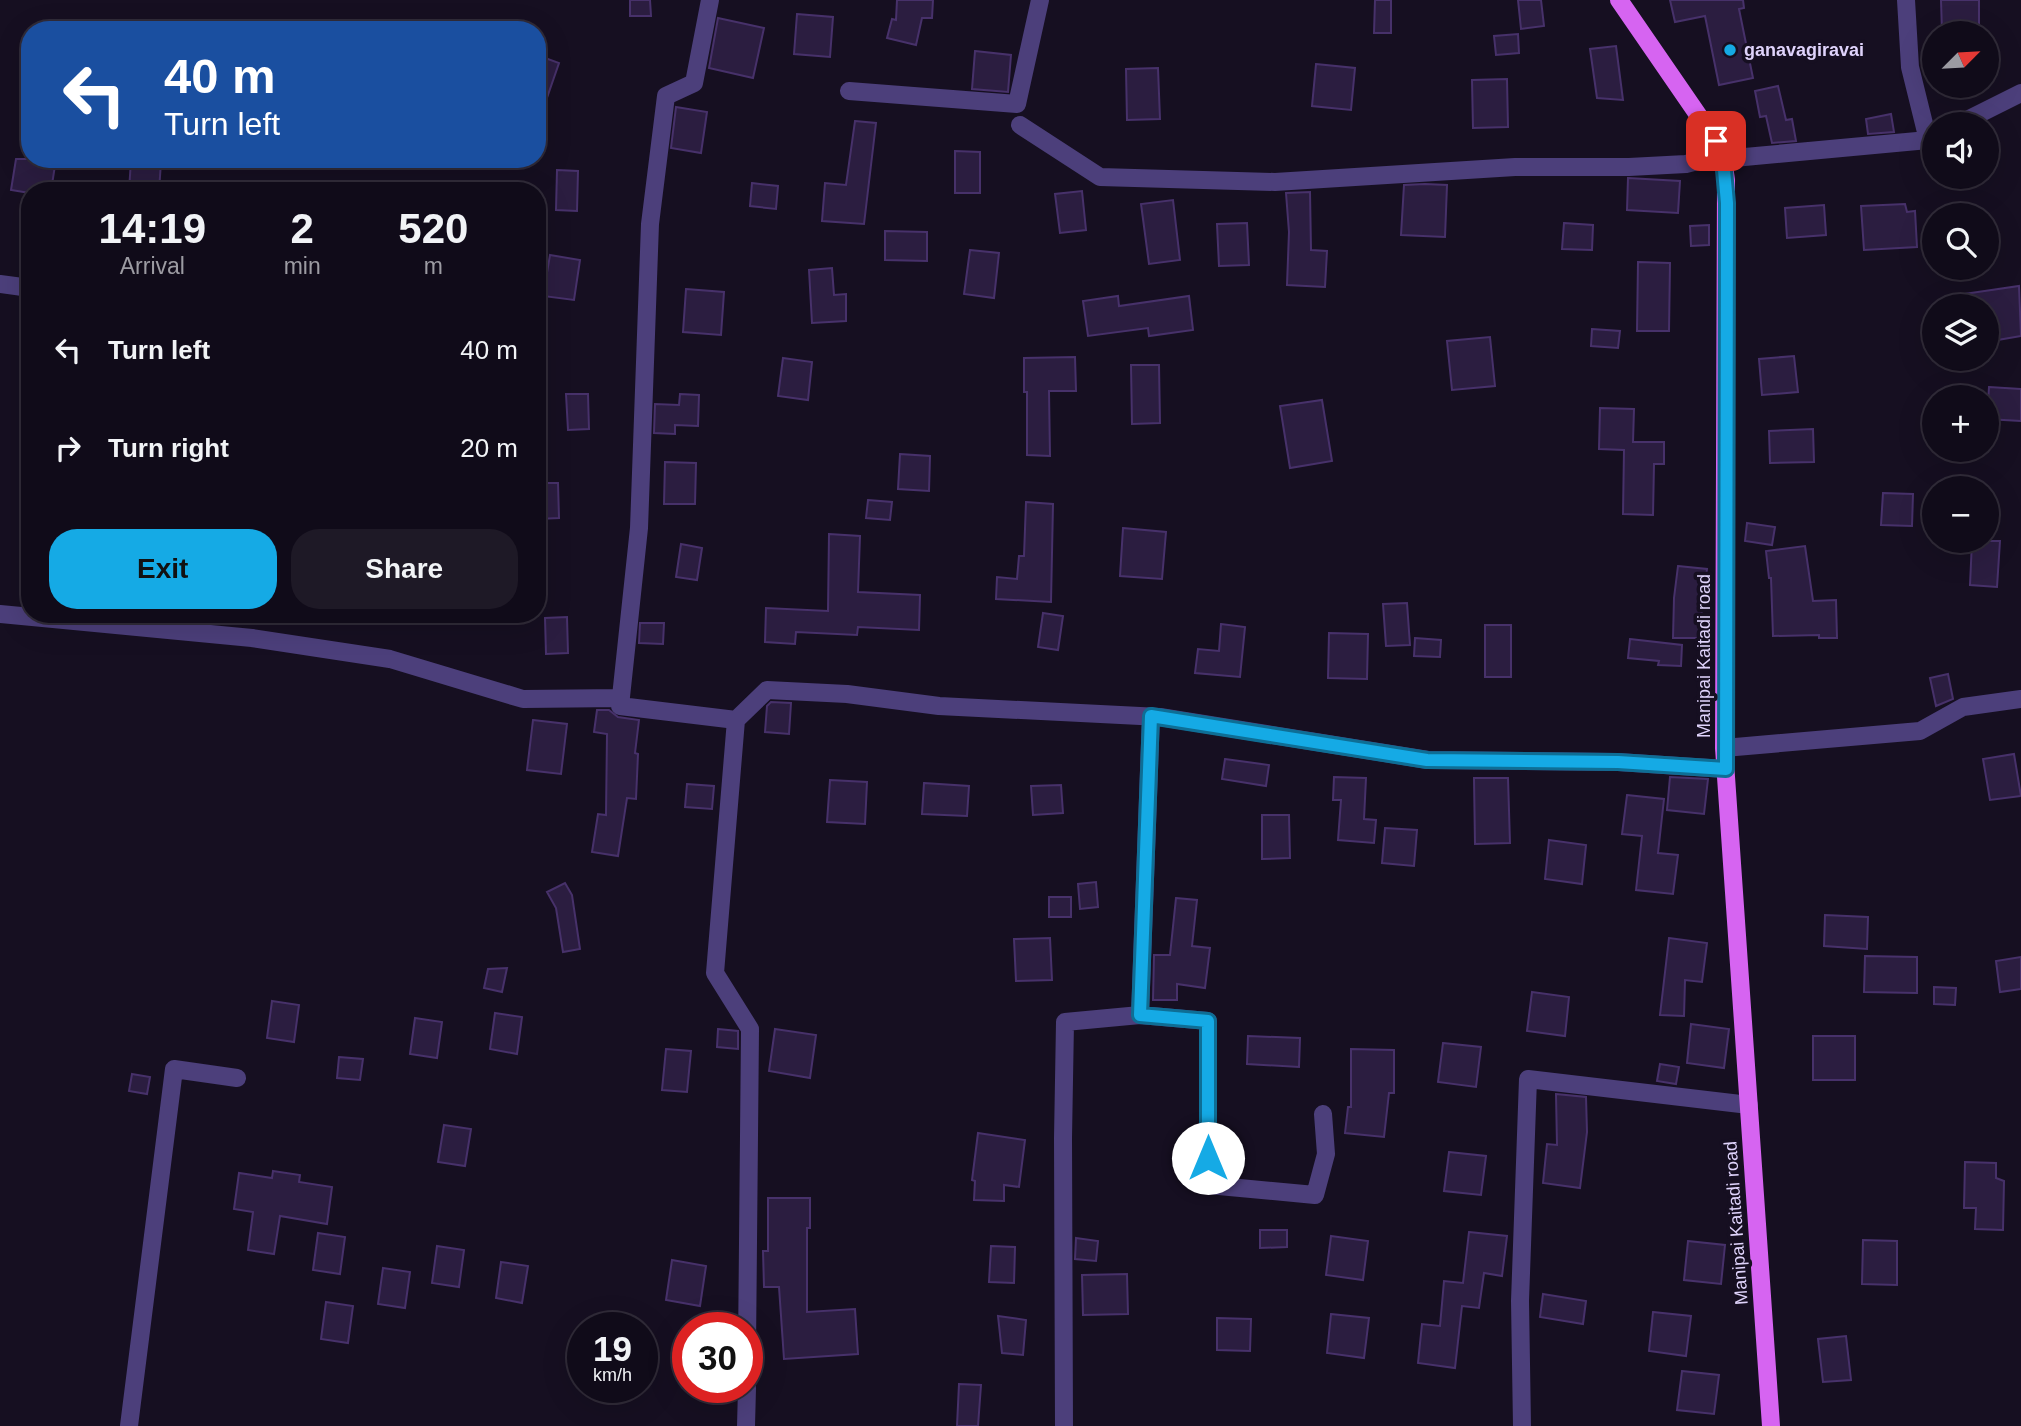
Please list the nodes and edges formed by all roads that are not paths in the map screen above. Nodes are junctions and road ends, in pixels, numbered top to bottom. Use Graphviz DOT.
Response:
graph roads {
  1 [pos="710,0"];
  2 [pos="1040,0"];
  3 [pos="1619,0"];
  4 [pos="1906,0"];
  5 [pos="849,91"];
  6 [pos="2021,93"];
  7 [pos="1923,112"];
  8 [pos="1983,112"];
  9 [pos="1020,125"];
  10 [pos="1922,139"];
  11 [pos="1722,157"];
  12 [pos="0,284"];
  13 [pos="21,287"];
  14 [pos="0,614"];
  15 [pos="21,616"];
  16 [pos="94,623"];
  17 [pos="621,698"];
  18 [pos="2021,699"];
  19 [pos="1151,716"];
  20 [pos="736,720"];
  21 [pos="1724,748"];
  22 [pos="1726,769"];
  23 [pos="1140,1015"];
  24 [pos="237,1078"];
  25 [pos="1749,1105"];
  26 [pos="1324,1114"];
  27 [pos="747,1312"];
  28 [pos="747,1403"];
  29 [pos="129,1426"];
  30 [pos="746,1426"];
  31 [pos="1064,1426"];
  32 [pos="1522,1426"];
  33 [pos="1771,1426"];
  1 -- 17 [label="street"];
  2 -- 5 [label="street"];
  3 -- 11 [label="main road, Manipai Kaitadi road"];
  4 -- 7 [label="street"];
  6 -- 8 [label="street"];
  9 -- 11 [label="street"];
  10 -- 11 [label="street"];
  11 -- 21 [label="main road, Manipai Kaitadi road"];
  12 -- 13 [label="street"];
  14 -- 15 [label="street"];
  16 -- 17 [label="street"];
  17 -- 20 [label="street"];
  18 -- 21 [label="street"];
  19 -- 20 [label="street"];
  19 -- 22 [label="street"];
  19 -- 23 [label="street"];
  20 -- 27 [label="street"];
  21 -- 22 [label="main road, Manipai Kaitadi road"];
  22 -- 25 [label="main road, Manipai Kaitadi road"];
  23 -- 26 [label="street"];
  23 -- 31 [label="street"];
  24 -- 29 [label="street"];
  25 -- 32 [label="street"];
  25 -- 33 [label="main road, Manipai Kaitadi road"];
  28 -- 30 [label="street"];
}
